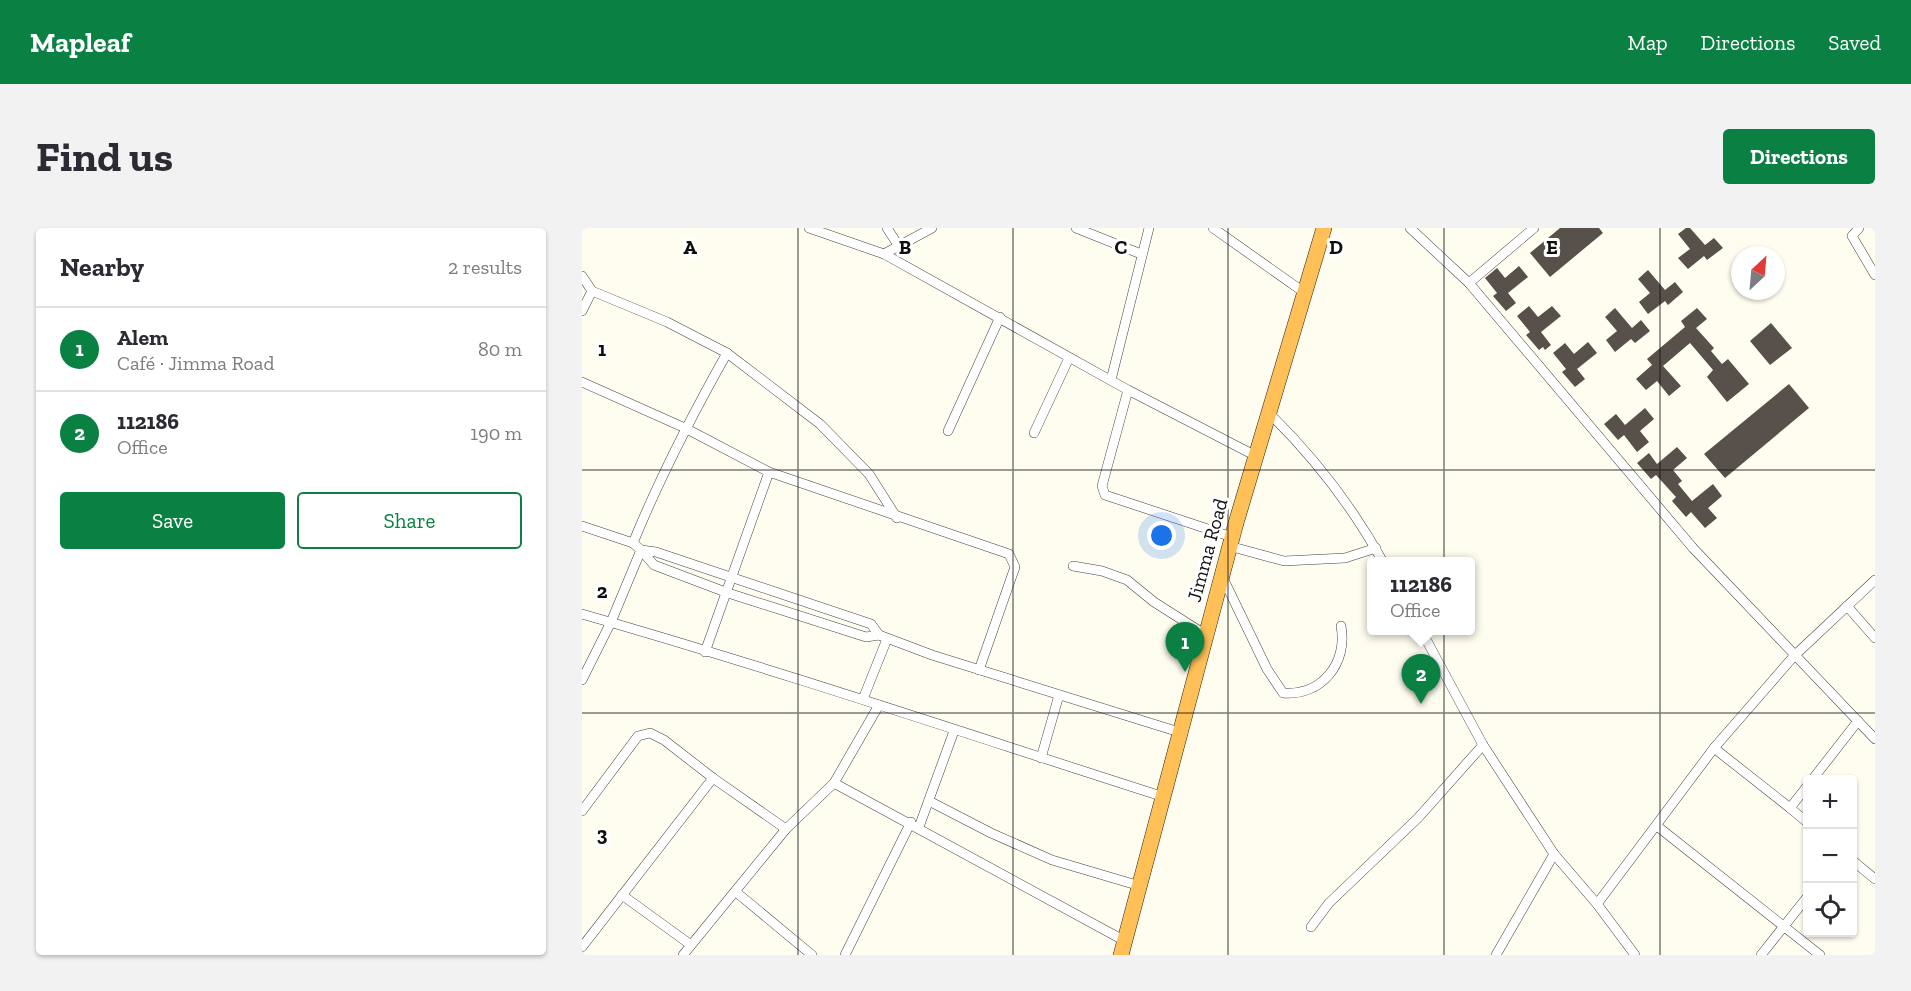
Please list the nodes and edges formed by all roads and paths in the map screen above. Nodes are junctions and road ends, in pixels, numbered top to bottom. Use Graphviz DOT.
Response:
graph roads {
  1 [pos="809,228"];
  2 [pos="887,228"];
  3 [pos="932,228"];
  4 [pos="1076,228"];
  5 [pos="1149,228"];
  6 [pos="1213,228"];
  7 [pos="1324,228"];
  8 [pos="1410,228"];
  9 [pos="1534,228"];
  10 [pos="1858,228"];
  11 [pos="898,245"];
  12 [pos="1141,254"];
  13 [pos="884,255"];
  14 [pos="1875,274"];
  15 [pos="582,276"];
  16 [pos="1469,283"];
  17 [pos="592,291"];
  18 [pos="1305,293"];
  19 [pos="582,311"];
  20 [pos="1000,317"];
  21 [pos="727,353"];
  22 [pos="1069,357"];
  23 [pos="1111,380"];
  24 [pos="582,382"];
  25 [pos="1128,390"];
  26 [pos="1269,413"];
  27 [pos="685,428"];
  28 [pos="948,431"];
  29 [pos="1034,433"];
  30 [pos="1256,456"];
  31 [pos="769,472"];
  32 [pos="897,518"];
  33 [pos="582,526"];
  34 [pos="1231,541"];
  35 [pos="633,543"];
  36 [pos="1376,548"];
  37 [pos="641,550"];
  38 [pos="1381,557"];
  39 [pos="1073,566"];
  40 [pos="1222,576"];
  41 [pos="732,579"];
  42 [pos="1875,580"];
  43 [pos="728,593"];
  44 [pos="1847,606"];
  45 [pos="582,614"];
  46 [pos="611,622"];
  47 [pos="1341,626"];
  48 [pos="1206,635"];
  49 [pos="1424,635"];
  50 [pos="883,637"];
  51 [pos="1875,638"];
  52 [pos="705,652"];
  53 [pos="1794,656"];
  54 [pos="980,670"];
  55 [pos="582,680"];
  56 [pos="1059,695"];
  57 [pos="863,699"];
  58 [pos="879,705"];
  59 [pos="1858,721"];
  60 [pos="954,731"];
  61 [pos="1179,732"];
  62 [pos="1875,739"];
  63 [pos="1483,745"];
  64 [pos="1714,748"];
  65 [pos="1041,758"];
  66 [pos="1816,775"];
  67 [pos="713,778"];
  68 [pos="834,783"];
  69 [pos="1803,791"];
  70 [pos="1164,797"];
  71 [pos="928,801"];
  72 [pos="1790,808"];
  73 [pos="582,811"];
  74 [pos="1803,819"];
  75 [pos="915,825"];
  76 [pos="1657,826"];
  77 [pos="786,829"];
  78 [pos="1554,854"];
  79 [pos="1857,864"];
  80 [pos="1875,879"];
  81 [pos="1140,886"];
  82 [pos="736,892"];
  83 [pos="622,895"];
  84 [pos="1803,902"];
  85 [pos="1597,904"];
  86 [pos="1311,927"];
  87 [pos="1783,927"];
  88 [pos="691,945"];
  89 [pos="582,947"];
  90 [pos="1125,950"];
  91 [pos="683,955"];
  92 [pos="812,955"];
  93 [pos="845,955"];
  94 [pos="1496,955"];
  95 [pos="1635,955"];
  96 [pos="1761,955"];
  97 [pos="1820,955"];
  1 -- 13 [label="street"];
  2 -- 11 [label="street"];
  3 -- 11 [label="street"];
  4 -- 12 [label="street"];
  5 -- 12 [label="street"];
  6 -- 18 [label="street"];
  7 -- 18 [label="highway, Jimma Road"];
  8 -- 16 [label="street"];
  9 -- 16 [label="street"];
  10 -- 14 [label="street"];
  11 -- 13 [label="street"];
  12 -- 23 [label="street"];
  13 -- 20 [label="street"];
  15 -- 17 [label="street"];
  16 -- 53 [label="street"];
  17 -- 19 [label="street"];
  17 -- 21 [label="street"];
  18 -- 26 [label="highway, Jimma Road"];
  20 -- 22 [label="street"];
  20 -- 28 [label="street"];
  21 -- 27 [label="street"];
  21 -- 32 [label="street"];
  22 -- 23 [label="street"];
  22 -- 29 [label="street"];
  23 -- 25 [label="street"];
  24 -- 27 [label="street"];
  25 -- 30 [label="street"];
  25 -- 34 [label="street"];
  26 -- 30 [label="highway, Jimma Road"];
  26 -- 36 [label="street"];
  27 -- 31 [label="street"];
  27 -- 35 [label="street"];
  30 -- 34 [label="highway, Jimma Road"];
  31 -- 32 [label="street"];
  31 -- 41 [label="street"];
  32 -- 54 [label="street"];
  33 -- 35 [label="street"];
  34 -- 36 [label="street"];
  34 -- 40 [label="highway, Jimma Road"];
  35 -- 37 [label="street"];
  36 -- 38 [label="street"];
  37 -- 41 [label="street"];
  37 -- 43 [label="street"];
  37 -- 46 [label="street"];
  39 -- 48 [label="street"];
  40 -- 47 [label="street"];
  40 -- 48 [label="highway, Jimma Road"];
  41 -- 43 [label="street"];
  41 -- 50 [label="street"];
  42 -- 44 [label="street"];
  43 -- 50 [label="street"];
  43 -- 52 [label="street"];
  44 -- 51 [label="street"];
  44 -- 53 [label="street"];
  45 -- 46 [label="street"];
  46 -- 52 [label="street"];
  46 -- 55 [label="street"];
  48 -- 61 [label="highway, Jimma Road"];
  49 -- 63 [label="street"];
  50 -- 54 [label="street"];
  50 -- 57 [label="street"];
  52 -- 57 [label="street"];
  53 -- 59 [label="street"];
  53 -- 64 [label="street"];
  54 -- 56 [label="street"];
  56 -- 61 [label="street"];
  56 -- 65 [label="street"];
  57 -- 58 [label="street"];
  58 -- 60 [label="street"];
  58 -- 68 [label="street"];
  59 -- 62 [label="street"];
  59 -- 66 [label="street"];
  60 -- 65 [label="street"];
  60 -- 71 [label="street"];
  61 -- 70 [label="highway, Jimma Road"];
  63 -- 78 [label="street"];
  63 -- 86 [label="street"];
  64 -- 72 [label="street"];
  64 -- 76 [label="street"];
  65 -- 70 [label="street"];
  67 -- 73 [label="street"];
  67 -- 77 [label="street"];
  67 -- 83 [label="street"];
  68 -- 75 [label="street"];
  68 -- 77 [label="street"];
  69 -- 72 [label="street"];
  70 -- 81 [label="highway, Jimma Road"];
  71 -- 75 [label="street"];
  71 -- 81 [label="street"];
  72 -- 74 [label="street"];
  75 -- 90 [label="street"];
  75 -- 93 [label="street"];
  76 -- 85 [label="street"];
  76 -- 87 [label="street"];
  77 -- 82 [label="street"];
  78 -- 85 [label="street"];
  78 -- 94 [label="street"];
  79 -- 80 [label="street"];
  81 -- 90 [label="highway, Jimma Road"];
  82 -- 88 [label="street"];
  82 -- 92 [label="street"];
  83 -- 88 [label="street"];
  83 -- 89 [label="street"];
  84 -- 87 [label="street"];
  85 -- 95 [label="street"];
  87 -- 96 [label="street"];
  87 -- 97 [label="street"];
  88 -- 91 [label="street"];
}
